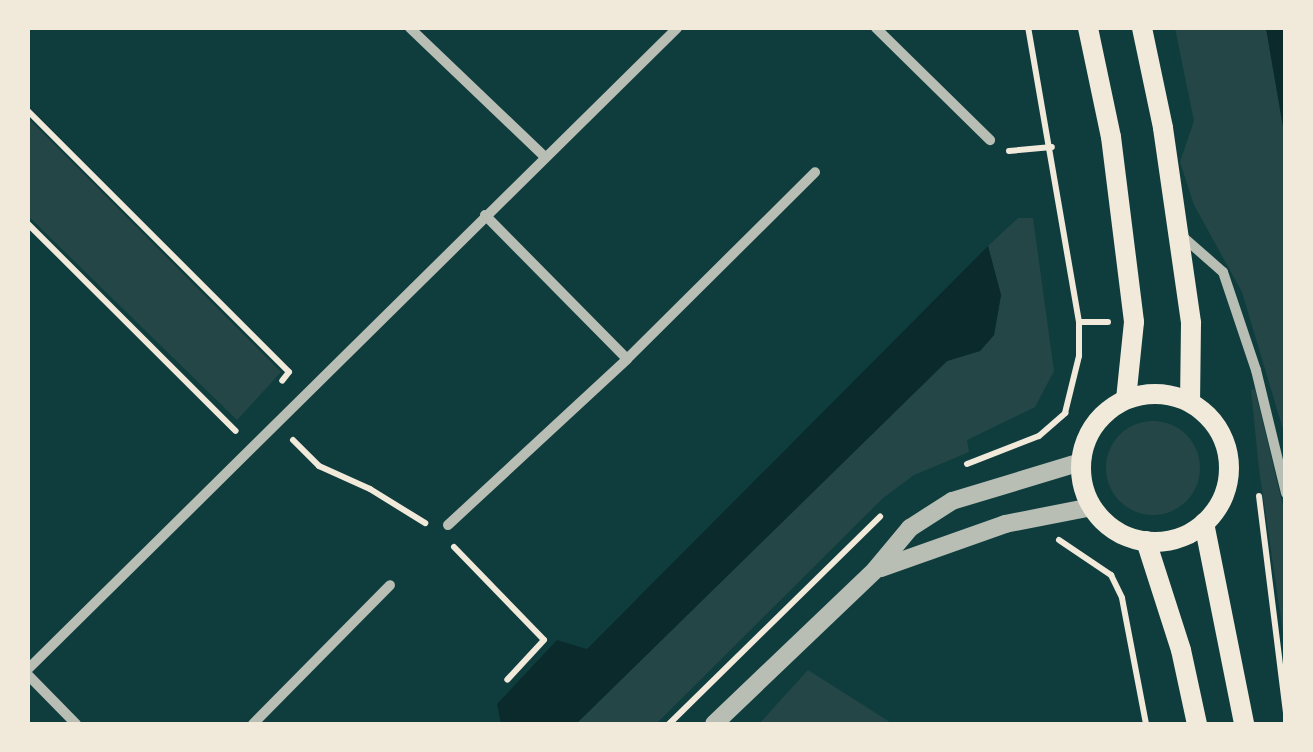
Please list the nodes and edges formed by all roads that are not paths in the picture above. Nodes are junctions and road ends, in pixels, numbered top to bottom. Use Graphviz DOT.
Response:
graph roads {
  1 [pos="410,28"];
  2 [pos="677,28"];
  3 [pos="876,28"];
  4 [pos="1088,28"];
  5 [pos="1142,28"];
  6 [pos="990,140"];
  7 [pos="544,156"];
  8 [pos="815,172"];
  9 [pos="485,215"];
  10 [pos="1178,232"];
  11 [pos="627,359"];
  12 [pos="1126,399"];
  13 [pos="1190,402"];
  14 [pos="1080,462"];
  15 [pos="1286,494"];
  16 [pos="1092,507"];
  17 [pos="1204,523"];
  18 [pos="448,524"];
  19 [pos="1146,541"];
  20 [pos="876,570"];
  21 [pos="390,585"];
  22 [pos="28,672"];
  23 [pos="76,724"];
  24 [pos="253,724"];
  25 [pos="714,724"];
  26 [pos="1197,724"];
  27 [pos="1244,724"];
  1 -- 7 [label="street"];
  2 -- 7 [label="street"];
  3 -- 6 [label="street"];
  4 -- 12 [label="main road"];
  5 -- 10 [label="main road"];
  7 -- 9 [label="street"];
  8 -- 11 [label="street"];
  9 -- 11 [label="street"];
  9 -- 22 [label="street"];
  10 -- 13 [label="main road"];
  10 -- 15 [label="street"];
  11 -- 18 [label="street"];
  12 -- 13 [label="main road"];
  12 -- 14 [label="main road"];
  13 -- 17 [label="main road"];
  14 -- 16 [label="main road"];
  14 -- 20 [label="street"];
  16 -- 19 [label="main road"];
  16 -- 20 [label="street"];
  17 -- 19 [label="main road"];
  17 -- 27 [label="main road"];
  19 -- 26 [label="main road"];
  20 -- 25 [label="street"];
  21 -- 24 [label="street"];
  22 -- 23 [label="street"];
}
